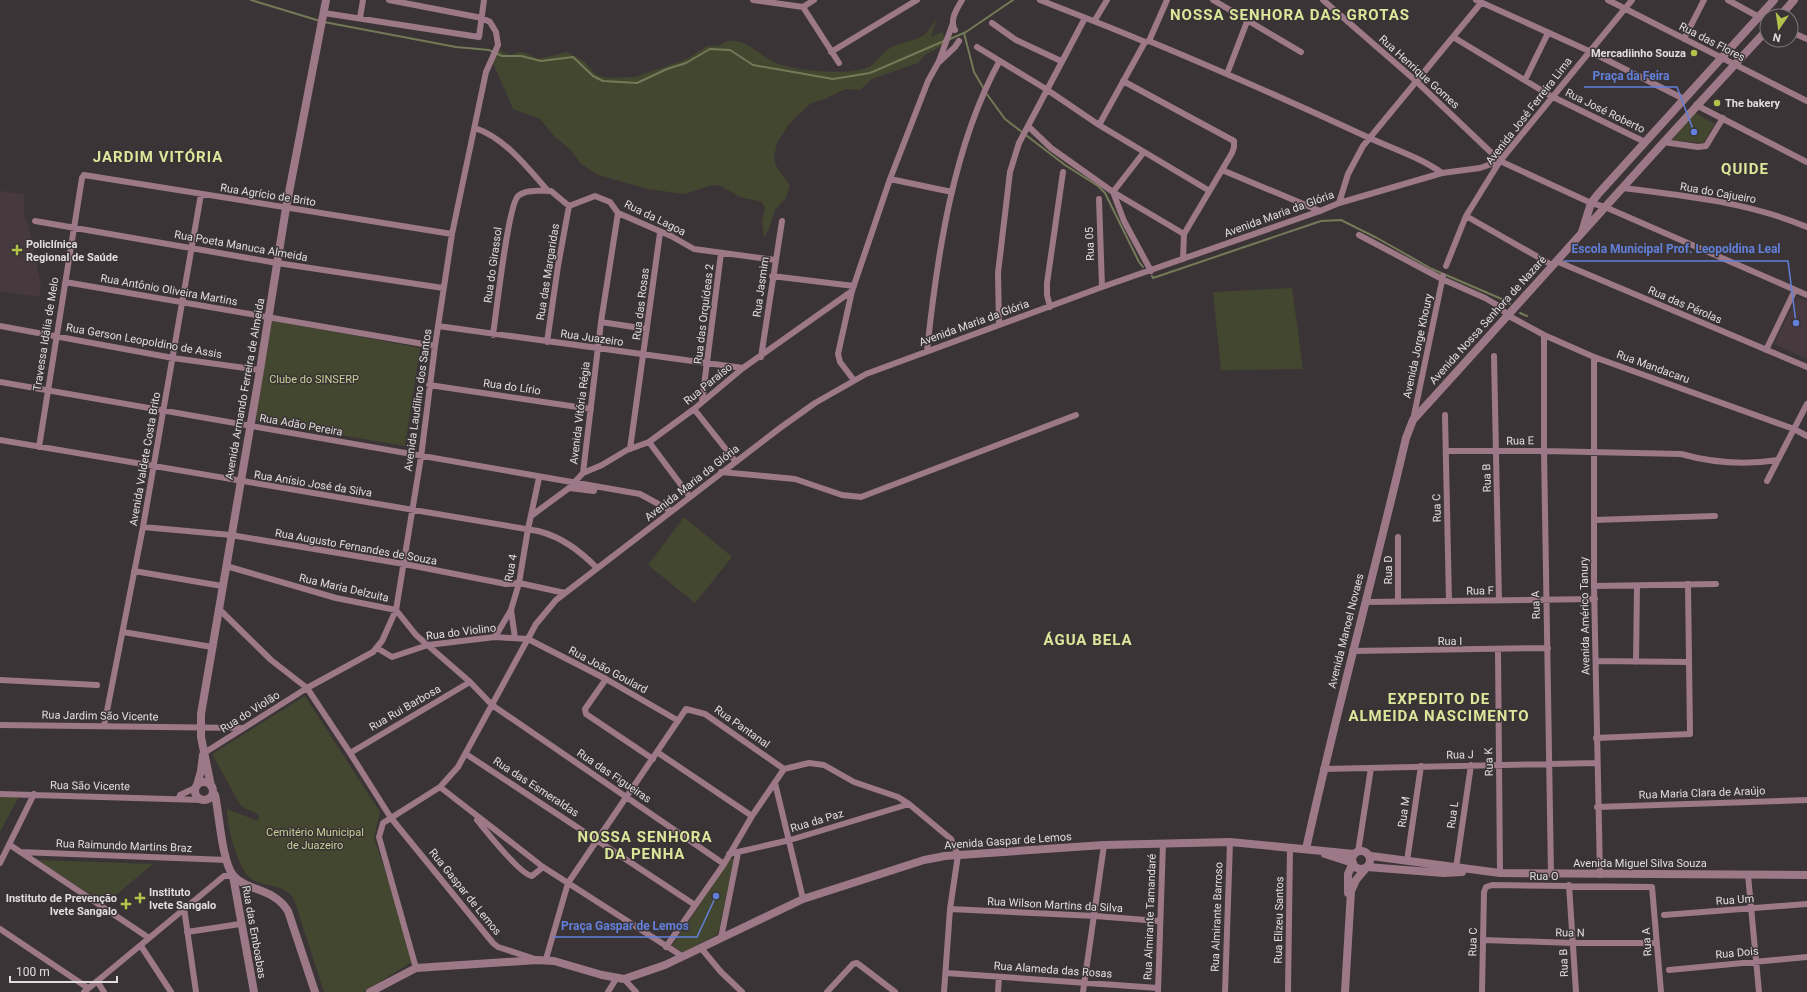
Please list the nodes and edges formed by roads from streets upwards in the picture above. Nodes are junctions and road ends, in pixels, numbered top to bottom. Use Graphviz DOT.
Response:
graph roads {
  1 [pos="326,0"];
  2 [pos="363,0"];
  3 [pos="389,0"];
  4 [pos="484,0"];
  5 [pos="753,0"];
  6 [pos="814,0"];
  7 [pos="917,0"];
  8 [pos="962,0"];
  9 [pos="1040,0"];
  10 [pos="1107,0"];
  11 [pos="1167,0"];
  12 [pos="1213,0"];
  13 [pos="1323,0"];
  14 [pos="1608,0"];
  15 [pos="1632,0"];
  16 [pos="1704,0"];
  17 [pos="1728,0"];
  18 [pos="1774,0"];
  19 [pos="1794,0"];
  20 [pos="1479,1"];
  21 [pos="1330,2"];
  22 [pos="803,7"];
  23 [pos="1624,8"];
  24 [pos="1767,8"];
  25 [pos="1787,8"];
  26 [pos="324,14"];
  27 [pos="1759,17"];
  28 [pos="360,18"];
  29 [pos="482,18"];
  30 [pos="1085,18"];
  31 [pos="1095,20"];
  32 [pos="1248,20"];
  33 [pos="953,23"];
  34 [pos="992,23"];
  35 [pos="955,30"];
  36 [pos="1548,33"];
  37 [pos="1453,36"];
  38 [pos="1759,38"];
  39 [pos="1684,39"];
  40 [pos="959,41"];
  41 [pos="1147,41"];
  42 [pos="977,47"];
  43 [pos="1589,51"];
  44 [pos="831,52"];
  45 [pos="1301,52"];
  46 [pos="1720,58"];
  47 [pos="1061,61"];
  48 [pos="999,62"];
  49 [pos="938,63"];
  50 [pos="839,64"];
  51 [pos="1734,65"];
  52 [pos="1227,74"];
  53 [pos="1525,80"];
  54 [pos="1123,81"];
  55 [pos="1416,81"];
  56 [pos="1046,89"];
  57 [pos="1552,96"];
  58 [pos="1684,99"];
  59 [pos="1807,101"];
  60 [pos="1696,105"];
  61 [pos="1723,118"];
  62 [pos="1099,125"];
  63 [pos="475,128"];
  64 [pos="1027,128"];
  65 [pos="1369,138"];
  66 [pos="1645,142"];
  67 [pos="1662,142"];
  68 [pos="1144,152"];
  69 [pos="1500,161"];
  70 [pos="1807,162"];
  71 [pos="1222,170"];
  72 [pos="1063,172"];
  73 [pos="1442,173"];
  74 [pos="82,178"];
  75 [pos="890,178"];
  76 [pos="1622,188"];
  77 [pos="1208,190"];
  78 [pos="548,191"];
  79 [pos="952,192"];
  80 [pos="1112,192"];
  81 [pos="201,194"];
  82 [pos="1099,199"];
  83 [pos="1340,203"];
  84 [pos="1591,203"];
  85 [pos="569,206"];
  86 [pos="1605,207"];
  87 [pos="286,208"];
  88 [pos="1320,211"];
  89 [pos="618,213"];
  90 [pos="1466,216"];
  91 [pos="35,221"];
  92 [pos="782,221"];
  93 [pos="72,227"];
  94 [pos="1807,227"];
  95 [pos="660,233"];
  96 [pos="452,234"];
  97 [pos="1184,234"];
  98 [pos="1359,235"];
  99 [pos="1581,236"];
  100 [pos="192,247"];
  101 [pos="721,253"];
  102 [pos="1183,259"];
  103 [pos="775,260"];
  104 [pos="277,263"];
  105 [pos="1554,263"];
  106 [pos="1446,266"];
  107 [pos="1151,270"];
  108 [pos="772,276"];
  109 [pos="1442,277"];
  110 [pos="65,282"];
  111 [pos="1102,287"];
  112 [pos="443,288"];
  113 [pos="853,288"];
  114 [pos="1795,290"];
  115 [pos="1807,295"];
  116 [pos="182,303"];
  117 [pos="1050,306"];
  118 [pos="269,316"];
  119 [pos="1509,316"];
  120 [pos="601,322"];
  121 [pos="999,325"];
  122 [pos="0,326"];
  123 [pos="438,326"];
  124 [pos="647,329"];
  125 [pos="493,335"];
  126 [pos="1544,335"];
  127 [pos="56,337"];
  128 [pos="547,342"];
  129 [pos="435,346"];
  130 [pos="598,349"];
  131 [pos="1766,350"];
  132 [pos="927,351"];
  133 [pos="644,355"];
  134 [pos="1494,356"];
  135 [pos="761,357"];
  136 [pos="1594,357"];
  137 [pos="173,358"];
  138 [pos="708,363"];
  139 [pos="1807,367"];
  140 [pos="743,368"];
  141 [pos="260,370"];
  142 [pos="852,380"];
  143 [pos="0,382"];
  144 [pos="430,385"];
  145 [pos="48,391"];
  146 [pos="702,401"];
  147 [pos="1807,404"];
  148 [pos="591,409"];
  149 [pos="694,409"];
  150 [pos="164,411"];
  151 [pos="1076,415"];
  152 [pos="1445,415"];
  153 [pos="1413,420"];
  154 [pos="250,425"];
  155 [pos="1794,429"];
  156 [pos="1807,436"];
  157 [pos="0,440"];
  158 [pos="649,442"];
  159 [pos="39,447"];
  160 [pos="630,449"];
  161 [pos="1544,450"];
  162 [pos="1446,451"];
  163 [pos="1497,451"];
  164 [pos="1595,451"];
  165 [pos="421,456"];
  166 [pos="1778,460"];
  167 [pos="736,462"];
  168 [pos="154,467"];
  169 [pos="721,472"];
  170 [pos="583,473"];
  171 [pos="539,478"];
  172 [pos="1767,480"];
  173 [pos="240,482"];
  174 [pos="571,486"];
  175 [pos="690,497"];
  176 [pos="412,510"];
  177 [pos="671,512"];
  178 [pos="531,516"];
  179 [pos="1715,516"];
  180 [pos="1594,520"];
  181 [pos="143,526"];
  182 [pos="528,529"];
  183 [pos="232,535"];
  184 [pos="1398,537"];
  185 [pos="404,564"];
  186 [pos="226,566"];
  187 [pos="597,568"];
  188 [pos="134,571"];
  189 [pos="519,583"];
  190 [pos="1688,584"];
  191 [pos="1716,584"];
  192 [pos="222,586"];
  193 [pos="1594,586"];
  194 [pos="1637,586"];
  195 [pos="565,593"];
  196 [pos="1595,599"];
  197 [pos="1546,600"];
  198 [pos="1449,601"];
  199 [pos="1499,601"];
  200 [pos="1365,602"];
  201 [pos="1398,602"];
  202 [pos="219,609"];
  203 [pos="396,610"];
  204 [pos="511,610"];
  205 [pos="123,632"];
  206 [pos="495,637"];
  207 [pos="515,638"];
  208 [pos="528,640"];
  209 [pos="428,645"];
  210 [pos="212,648"];
  211 [pos="377,648"];
  212 [pos="1548,648"];
  213 [pos="1498,650"];
  214 [pos="1352,651"];
  215 [pos="1596,661"];
  216 [pos="1636,662"];
  217 [pos="1688,662"];
  218 [pos="606,679"];
  219 [pos="0,680"];
  220 [pos="470,682"];
  221 [pos="97,685"];
  222 [pos="307,688"];
  223 [pos="492,705"];
  224 [pos="677,720"];
  225 [pos="0,725"];
  226 [pos="104,726"];
  227 [pos="200,727"];
  228 [pos="242,728"];
  229 [pos="1596,738"];
  230 [pos="657,752"];
  231 [pos="204,753"];
  232 [pos="350,753"];
  233 [pos="466,754"];
  234 [pos="652,759"];
  235 [pos="1597,763"];
  236 [pos="1500,764"];
  237 [pos="1549,764"];
  238 [pos="1471,765"];
  239 [pos="1421,766"];
  240 [pos="1371,768"];
  241 [pos="784,769"];
  242 [pos="1323,769"];
  243 [pos="775,783"];
  244 [pos="196,787"];
  245 [pos="440,787"];
  246 [pos="212,789"];
  247 [pos="0,794"];
  248 [pos="34,794"];
  249 [pos="627,798"];
  250 [pos="179,799"];
  251 [pos="203,800"];
  252 [pos="1807,800"];
  253 [pos="909,804"];
  254 [pos="1597,807"];
  255 [pos="217,810"];
  256 [pos="473,813"];
  257 [pos="752,816"];
  258 [pos="391,818"];
  259 [pos="598,840"];
  260 [pos="790,840"];
  261 [pos="1230,842"];
  262 [pos="1163,843"];
  263 [pos="10,845"];
  264 [pos="1104,845"];
  265 [pos="1290,848"];
  266 [pos="1310,850"];
  267 [pos="20,852"];
  268 [pos="738,853"];
  269 [pos="1356,853"];
  270 [pos="730,854"];
  271 [pos="958,855"];
  272 [pos="1371,856"];
  273 [pos="227,860"];
  274 [pos="1407,861"];
  275 [pos="0,862"];
  276 [pos="1353,862"];
  277 [pos="724,864"];
  278 [pos="543,867"];
  279 [pos="1367,867"];
  280 [pos="1456,868"];
  281 [pos="1472,870"];
  282 [pos="1500,873"];
  283 [pos="1551,874"];
  284 [pos="1600,875"];
  285 [pos="1748,875"];
  286 [pos="1807,875"];
  287 [pos="233,876"];
  288 [pos="568,883"];
  289 [pos="1569,885"];
  290 [pos="1654,890"];
  291 [pos="1484,892"];
  292 [pos="803,899"];
  293 [pos="1807,904"];
  294 [pos="695,905"];
  295 [pos="184,908"];
  296 [pos="950,909"];
  297 [pos="1751,909"];
  298 [pos="1349,914"];
  299 [pos="1664,915"];
  300 [pos="1095,916"];
  301 [pos="1159,921"];
  302 [pos="240,924"];
  303 [pos="0,930"];
  304 [pos="188,932"];
  305 [pos="149,938"];
  306 [pos="721,938"];
  307 [pos="1483,940"];
  308 [pos="1573,943"];
  309 [pos="1657,943"];
  310 [pos="141,946"];
  311 [pos="666,947"];
  312 [pos="701,948"];
  313 [pos="682,956"];
  314 [pos="1807,958"];
  315 [pos="541,960"];
  316 [pos="1756,961"];
  317 [pos="416,968"];
  318 [pos="1669,970"];
  319 [pos="946,973"];
  320 [pos="999,977"];
  321 [pos="620,979"];
  322 [pos="97,981"];
  323 [pos="1085,982"];
  324 [pos="86,990"];
  325 [pos="1158,990"];
  326 [pos="104,992"];
  327 [pos="171,992"];
  328 [pos="196,992"];
  329 [pos="254,992"];
  330 [pos="315,992"];
  331 [pos="370,992"];
  332 [pos="608,992"];
  333 [pos="635,992"];
  334 [pos="742,992"];
  335 [pos="827,992"];
  336 [pos="895,992"];
  337 [pos="944,992"];
  338 [pos="998,992"];
  339 [pos="1083,992"];
  340 [pos="1225,992"];
  341 [pos="1288,992"];
  342 [pos="1345,992"];
  343 [pos="1482,992"];
  344 [pos="1576,992"];
  345 [pos="1661,992"];
  346 [pos="1759,992"];
  1 -- 26 [label="street, Avenida Armando Ferreira de Almeida"];
  2 -- 28 [label="street"];
  3 -- 29 [label="street"];
  4 -- 29 [label="street"];
  5 -- 22 [label="street"];
  6 -- 22 [label="street"];
  7 -- 44 [label="street"];
  8 -- 33 [label="street"];
  9 -- 30 [label="street"];
  10 -- 31 [label="street"];
  11 -- 41 [label="street"];
  12 -- 32 [label="street"];
  13 -- 21 [label="street, Rua Henrique Gomes"];
  14 -- 23 [label="street, Rua das Flores"];
  15 -- 23 [label="street, Avenida José Ferreira Lima"];
  16 -- 39 [label="street"];
  17 -- 27 [label="street"];
  18 -- 24 [label="street, Avenida Nossa Senhora de Nazaré"];
  19 -- 25 [label="street"];
  20 -- 36 [label="street"];
  20 -- 37 [label="street"];
  21 -- 55 [label="street, Rua Henrique Gomes"];
  22 -- 44 [label="street"];
  23 -- 39 [label="street, Rua das Flores"];
  23 -- 43 [label="street, Avenida José Ferreira Lima"];
  26 -- 28 [label="street"];
  26 -- 87 [label="street, Avenida Armando Ferreira de Almeida"];
  27 -- 46 [label="street, Avenida Nossa Senhora de Nazaré"];
  28 -- 29 [label="street"];
  29 -- 63 [label="street, Avenida Laudilino dos Santos"];
  30 -- 31 [label="street"];
  30 -- 47 [label="street"];
  31 -- 41 [label="street"];
  32 -- 45 [label="street"];
  32 -- 52 [label="street"];
  33 -- 35 [label="street"];
  33 -- 49 [label="street"];
  34 -- 47 [label="street"];
  36 -- 43 [label="street"];
  36 -- 53 [label="street"];
  37 -- 53 [label="street, Rua José Roberto"];
  37 -- 55 [label="street"];
  38 -- 51 [label="street, Avenida Nossa Senhora de Nazaré"];
  39 -- 46 [label="street, Rua das Flores"];
  40 -- 49 [label="street"];
  41 -- 52 [label="street"];
  41 -- 54 [label="street"];
  42 -- 48 [label="street"];
  43 -- 57 [label="street, Avenida José Ferreira Lima"];
  43 -- 58 [label="street"];
  44 -- 50 [label="street"];
  46 -- 51 [label="street, Rua das Flores"];
  46 -- 58 [label="street, Avenida Nossa Senhora de Nazaré"];
  47 -- 56 [label="street"];
  48 -- 56 [label="street"];
  48 -- 79 [label="street"];
  49 -- 75 [label="street"];
  51 -- 59 [label="street, Rua das Flores"];
  51 -- 60 [label="street, Avenida Nossa Senhora de Nazaré"];
  52 -- 65 [label="street"];
  53 -- 57 [label="street, Rua José Roberto"];
  54 -- 62 [label="street"];
  54 -- 71 [label="street"];
  55 -- 65 [label="street"];
  55 -- 69 [label="street, Rua Henrique Gomes"];
  56 -- 62 [label="street"];
  56 -- 64 [label="street"];
  57 -- 66 [label="street, Rua José Roberto"];
  57 -- 69 [label="street, Avenida José Ferreira Lima"];
  58 -- 66 [label="street, Avenida Nossa Senhora de Nazaré"];
  60 -- 61 [label="street"];
  60 -- 67 [label="street, Avenida Nossa Senhora de Nazaré"];
  61 -- 67 [label="street"];
  61 -- 70 [label="street"];
  62 -- 68 [label="street"];
  63 -- 78 [label="street"];
  63 -- 96 [label="street, Avenida Laudilino dos Santos"];
  64 -- 80 [label="street"];
  64 -- 121 [label="street"];
  65 -- 73 [label="street"];
  65 -- 83 [label="street"];
  66 -- 84 [label="street, Avenida Nossa Senhora de Nazaré"];
  67 -- 76 [label="street, Avenida Nossa Senhora de Nazaré"];
  68 -- 77 [label="street"];
  68 -- 80 [label="street"];
  69 -- 73 [label="street, Avenida Maria da Glória"];
  69 -- 84 [label="street, Rua Henrique Gomes"];
  69 -- 90 [label="street, Avenida José Ferreira Lima"];
  71 -- 77 [label="street"];
  71 -- 88 [label="street"];
  72 -- 117 [label="street"];
  73 -- 83 [label="street, Avenida Maria da Glória"];
  74 -- 81 [label="street, Rua Agrício de Brito"];
  74 -- 93 [label="street, Travessa Idália de Melo"];
  75 -- 79 [label="street"];
  75 -- 113 [label="street"];
  76 -- 86 [label="street, Avenida Nossa Senhora de Nazaré"];
  76 -- 94 [label="street, Rua do Cajueiro"];
  77 -- 97 [label="street"];
  78 -- 85 [label="street"];
  78 -- 125 [label="street, Rua do Girassol"];
  79 -- 132 [label="street"];
  80 -- 97 [label="street"];
  80 -- 107 [label="street"];
  81 -- 87 [label="street, Rua Agrício de Brito"];
  81 -- 100 [label="street, Avenida Valdete Costa Brito"];
  82 -- 111 [label="street, Rua 05"];
  83 -- 88 [label="street, Avenida Maria da Glória"];
  84 -- 86 [label="street, Rua Henrique Gomes"];
  84 -- 99 [label="street, Avenida Nossa Senhora de Nazaré"];
  85 -- 89 [label="street, Rua da Lagoa"];
  85 -- 128 [label="street, Rua das Margaridas"];
  86 -- 99 [label="street, Avenida Nossa Senhora de Nazaré"];
  86 -- 114 [label="street, Rua Henrique Gomes"];
  87 -- 96 [label="street, Rua Agrício de Brito"];
  87 -- 104 [label="street, Avenida Armando Ferreira de Almeida"];
  88 -- 102 [label="street, Avenida Maria da Glória"];
  89 -- 95 [label="street, Rua da Lagoa"];
  89 -- 120 [label="street, Avenida Vitória Régia"];
  90 -- 105 [label="street, Rua das Pérolas"];
  90 -- 106 [label="street, Avenida José Ferreira Lima"];
  91 -- 93 [label="street, Rua Poeta Manuca Almeida"];
  92 -- 103 [label="street, Rua Jasmim"];
  93 -- 100 [label="street, Rua Poeta Manuca Almeida"];
  93 -- 110 [label="street, Travessa Idália de Melo"];
  95 -- 101 [label="street, Rua da Lagoa"];
  95 -- 124 [label="street, Rua das Rosas"];
  96 -- 112 [label="street, Avenida Laudilino dos Santos"];
  97 -- 102 [label="street"];
  98 -- 109 [label="street, Rua Mandacaru"];
  99 -- 105 [label="street, Avenida Nossa Senhora de Nazaré"];
  100 -- 104 [label="street, Rua Poeta Manuca Almeida"];
  100 -- 116 [label="street, Avenida Valdete Costa Brito"];
  101 -- 103 [label="street, Rua da Lagoa"];
  101 -- 138 [label="street, Rua das Orquídeas 2"];
  102 -- 107 [label="street, Avenida Maria da Glória"];
  103 -- 108 [label="street, Rua Jasmim"];
  104 -- 112 [label="street, Rua Poeta Manuca Almeida"];
  104 -- 118 [label="street, Avenida Armando Ferreira de Almeida"];
  105 -- 119 [label="street, Avenida Nossa Senhora de Nazaré"];
  105 -- 131 [label="street, Rua das Pérolas"];
  107 -- 111 [label="street, Avenida Maria da Glória"];
  108 -- 113 [label="street"];
  108 -- 135 [label="street, Rua Jasmim"];
  109 -- 119 [label="street, Rua Mandacaru"];
  109 -- 153 [label="street, Avenida Jorge Khoury"];
  110 -- 116 [label="street, Rua Antônio Oliveira Martins"];
  110 -- 127 [label="street, Travessa Idália de Melo"];
  111 -- 117 [label="street, Avenida Maria da Glória"];
  112 -- 123 [label="street, Avenida Laudilino dos Santos"];
  113 -- 135 [label="street, Rua Paraíso"];
  113 -- 142 [label="street"];
  114 -- 115 [label="street, Rua Henrique Gomes"];
  114 -- 131 [label="street"];
  116 -- 118 [label="street, Rua Antônio Oliveira Martins"];
  116 -- 137 [label="street, Avenida Valdete Costa Brito"];
  117 -- 121 [label="street, Avenida Maria da Glória"];
  118 -- 129 [label="street, Rua Antônio Oliveira Martins"];
  118 -- 141 [label="street, Avenida Armando Ferreira de Almeida"];
  119 -- 126 [label="street, Rua Mandacaru"];
  119 -- 153 [label="street, Avenida Nossa Senhora de Nazaré"];
  120 -- 124 [label="street"];
  120 -- 130 [label="street, Avenida Vitória Régia"];
  121 -- 132 [label="street, Avenida Maria da Glória"];
  122 -- 127 [label="street, Rua Gerson Leopoldino de Assis"];
  123 -- 125 [label="street, Rua Juazeiro"];
  123 -- 129 [label="street, Avenida Laudilino dos Santos"];
  124 -- 133 [label="street, Rua das Rosas"];
  125 -- 128 [label="street, Rua Juazeiro"];
  126 -- 136 [label="street, Rua Mandacaru"];
  126 -- 161 [label="street, Rua A"];
  127 -- 137 [label="street, Rua Gerson Leopoldino de Assis"];
  127 -- 145 [label="street, Travessa Idália de Melo"];
  128 -- 130 [label="street, Rua Juazeiro"];
  129 -- 144 [label="street, Avenida Laudilino dos Santos"];
  130 -- 133 [label="street, Rua Juazeiro"];
  130 -- 148 [label="street, Avenida Vitória Régia"];
  131 -- 139 [label="street, Rua das Pérolas"];
  132 -- 142 [label="street, Avenida Maria da Glória"];
  133 -- 138 [label="street, Rua Juazeiro"];
  133 -- 160 [label="street, Rua das Rosas"];
  134 -- 163 [label="street, Rua B"];
  135 -- 140 [label="street, Rua Paraíso"];
  136 -- 155 [label="street, Rua Mandacaru"];
  136 -- 164 [label="street, Avenida Américo Tanury"];
  137 -- 141 [label="street, Rua Gerson Leopoldino de Assis"];
  137 -- 150 [label="street, Avenida Valdete Costa Brito"];
  138 -- 140 [label="street, Rua Juazeiro"];
  138 -- 146 [label="street, Rua das Orquídeas 2"];
  140 -- 146 [label="street, Rua Paraíso"];
  141 -- 154 [label="street, Avenida Armando Ferreira de Almeida"];
  142 -- 167 [label="street, Avenida Maria da Glória"];
  143 -- 145 [label="street, Rua Adão Pereira"];
  144 -- 148 [label="street, Rua do Lírio"];
  144 -- 165 [label="street, Avenida Laudilino dos Santos"];
  145 -- 150 [label="street, Rua Adão Pereira"];
  145 -- 159 [label="street, Travessa Idália de Melo"];
  146 -- 149 [label="street, Rua Paraíso"];
  147 -- 155 [label="street"];
  148 -- 170 [label="street, Avenida Vitória Régia"];
  149 -- 158 [label="street, Rua Paraíso"];
  149 -- 167 [label="street"];
  150 -- 154 [label="street, Rua Adão Pereira"];
  150 -- 168 [label="street, Avenida Valdete Costa Brito"];
  151 -- 169 [label="street"];
  152 -- 162 [label="street, Rua C"];
  153 -- 200 [label="street, Avenida Manoel Novaes"];
  154 -- 165 [label="street, Rua Adão Pereira"];
  154 -- 173 [label="street, Avenida Armando Ferreira de Almeida"];
  155 -- 156 [label="street, Rua Mandacaru"];
  155 -- 166 [label="street"];
  157 -- 159 [label="street, Rua Anísio José da Silva"];
  158 -- 160 [label="street, Rua Paraíso"];
  158 -- 175 [label="street"];
  159 -- 168 [label="street, Rua Anísio José da Silva"];
  160 -- 170 [label="street, Rua Paraíso"];
  161 -- 163 [label="street, Rua E"];
  161 -- 164 [label="street, Rua E"];
  161 -- 197 [label="street, Rua A"];
  162 -- 163 [label="street, Rua E"];
  162 -- 198 [label="street, Rua C"];
  163 -- 199 [label="street, Rua B"];
  164 -- 166 [label="street, Rua E"];
  164 -- 180 [label="street, Avenida Américo Tanury"];
  165 -- 171 [label="street, Rua Adão Pereira"];
  165 -- 176 [label="street, Avenida Laudilino dos Santos"];
  166 -- 172 [label="street"];
  167 -- 169 [label="street, Avenida Maria da Glória"];
  168 -- 173 [label="street, Rua Anísio José da Silva"];
  168 -- 181 [label="street, Avenida Valdete Costa Brito"];
  169 -- 175 [label="street, Avenida Maria da Glória"];
  170 -- 174 [label="street, Rua Paraíso"];
  171 -- 174 [label="street, Rua Adão Pereira"];
  171 -- 178 [label="street"];
  173 -- 176 [label="street, Rua Anísio José da Silva"];
  173 -- 183 [label="street, Avenida Armando Ferreira de Almeida"];
  174 -- 177 [label="street, Rua Adão Pereira"];
  174 -- 178 [label="street, Rua Paraíso"];
  175 -- 177 [label="street, Avenida Maria da Glória"];
  176 -- 182 [label="street, Rua Anísio José da Silva"];
  176 -- 185 [label="street, Avenida Laudilino dos Santos"];
  177 -- 187 [label="street, Avenida Maria da Glória"];
  178 -- 182 [label="street"];
  179 -- 180 [label="street"];
  180 -- 193 [label="street, Avenida Américo Tanury"];
  181 -- 183 [label="street, Rua Augusto Fernandes de Souza"];
  181 -- 188 [label="street, Avenida Valdete Costa Brito"];
  182 -- 187 [label="street, Rua Anísio José da Silva"];
  182 -- 189 [label="street, Rua 4"];
  183 -- 185 [label="street, Rua Augusto Fernandes de Souza"];
  183 -- 186 [label="street, Avenida Armando Ferreira de Almeida"];
  184 -- 201 [label="street, Rua D"];
  185 -- 189 [label="street, Rua Augusto Fernandes de Souza"];
  185 -- 203 [label="street, Avenida Laudilino dos Santos"];
  186 -- 192 [label="street, Avenida Armando Ferreira de Almeida"];
  186 -- 203 [label="street, Rua Maria Delzuita"];
  187 -- 195 [label="street, Avenida Maria da Glória"];
  188 -- 192 [label="street"];
  188 -- 205 [label="street, Avenida Valdete Costa Brito"];
  189 -- 195 [label="street, Rua Augusto Fernandes de Souza"];
  189 -- 204 [label="street, Rua 4"];
  190 -- 191 [label="street"];
  190 -- 194 [label="street"];
  190 -- 217 [label="street"];
  192 -- 202 [label="street, Avenida Armando Ferreira de Almeida"];
  193 -- 194 [label="street"];
  193 -- 196 [label="street, Avenida Américo Tanury"];
  194 -- 216 [label="street"];
  195 -- 208 [label="street, Avenida Maria da Glória"];
  196 -- 197 [label="street, Rua F"];
  196 -- 215 [label="street, Avenida Américo Tanury"];
  197 -- 199 [label="street, Rua F"];
  197 -- 212 [label="street, Rua A"];
  198 -- 199 [label="street, Rua F"];
  198 -- 201 [label="street, Rua F"];
  200 -- 201 [label="street, Rua F"];
  200 -- 214 [label="street, Avenida Manoel Novaes"];
  202 -- 210 [label="street, Avenida Armando Ferreira de Almeida"];
  202 -- 222 [label="street, Rua Gaspar de Lemos"];
  203 -- 209 [label="street, Rua Maria Delzuita"];
  203 -- 211 [label="street, Avenida Laudilino dos Santos"];
  204 -- 206 [label="street, Rua 4"];
  204 -- 207 [label="street, Rua 4"];
  205 -- 210 [label="street"];
  205 -- 226 [label="street, Avenida Valdete Costa Brito"];
  206 -- 207 [label="street, Rua do Violino"];
  206 -- 209 [label="street, Rua do Violino"];
  207 -- 208 [label="street, Rua do Violino"];
  208 -- 218 [label="street, Rua João Goulard"];
  208 -- 223 [label="street, Avenida Maria da Glória"];
  209 -- 211 [label="street, Rua do Violino"];
  209 -- 220 [label="street, Rua Maria Delzuita"];
  210 -- 227 [label="street, Avenida Armando Ferreira de Almeida"];
  211 -- 222 [label="street, Avenida Laudilino dos Santos"];
  212 -- 213 [label="street, Rua I"];
  212 -- 237 [label="street, Rua A"];
  213 -- 214 [label="street, Rua I"];
  213 -- 236 [label="street, Rua K"];
  214 -- 242 [label="street, Avenida Manoel Novaes"];
  215 -- 216 [label="street"];
  215 -- 229 [label="street, Avenida Américo Tanury"];
  216 -- 217 [label="street"];
  217 -- 229 [label="street"];
  218 -- 224 [label="street, Rua João Goulard"];
  218 -- 234 [label="street"];
  219 -- 221 [label="street"];
  220 -- 223 [label="street, Rua Maria Delzuita"];
  220 -- 232 [label="street, Rua Rui Barbosa"];
  222 -- 228 [label="street, Rua do Violão"];
  222 -- 232 [label="street, Rua Gaspar de Lemos"];
  223 -- 233 [label="street, Avenida Maria da Glória"];
  223 -- 249 [label="street, Rua das Figueiras"];
  224 -- 230 [label="street"];
  224 -- 241 [label="street, Rua Pantanal"];
  225 -- 226 [label="street, Rua Jardim São Vicente"];
  226 -- 227 [label="street, Rua Jardim São Vicente"];
  227 -- 228 [label="street, Rua Jardim São Vicente"];
  227 -- 231 [label="street, Avenida Armando Ferreira de Almeida"];
  228 -- 231 [label="street, Rua do Violão"];
  229 -- 235 [label="street, Avenida Américo Tanury"];
  230 -- 234 [label="street"];
  230 -- 257 [label="street"];
  231 -- 244 [label="street"];
  231 -- 246 [label="street, Avenida Armando Ferreira de Almeida"];
  232 -- 258 [label="street, Rua Gaspar de Lemos"];
  233 -- 245 [label="street, Avenida Maria da Glória"];
  233 -- 259 [label="street, Rua das Esmeraldas"];
  234 -- 249 [label="street"];
  235 -- 237 [label="street, Rua J"];
  235 -- 254 [label="street, Avenida Américo Tanury"];
  236 -- 237 [label="street, Rua J"];
  236 -- 238 [label="street, Rua J"];
  236 -- 282 [label="street, Rua K"];
  237 -- 283 [label="street, Rua A"];
  238 -- 239 [label="street, Rua J"];
  238 -- 280 [label="street, Rua L"];
  239 -- 240 [label="street, Rua J"];
  239 -- 274 [label="street, Rua M"];
  240 -- 242 [label="street, Rua J"];
  240 -- 269 [label="street"];
  241 -- 243 [label="street"];
  241 -- 253 [label="street"];
  242 -- 266 [label="street, Avenida Manoel Novaes"];
  243 -- 257 [label="street"];
  243 -- 260 [label="street"];
  244 -- 246 [label="street"];
  244 -- 250 [label="street"];
  244 -- 251 [label="street"];
  245 -- 256 [label="street"];
  245 -- 258 [label="street, Avenida Maria da Glória"];
  246 -- 251 [label="street"];
  246 -- 255 [label="street, Avenida Armando Ferreira de Almeida"];
  247 -- 248 [label="street, Rua São Vicente"];
  248 -- 250 [label="street, Rua São Vicente"];
  248 -- 263 [label="street"];
  249 -- 259 [label="street"];
  249 -- 277 [label="street, Rua das Figueiras"];
  250 -- 251 [label="street, Rua São Vicente"];
  251 -- 255 [label="street"];
  252 -- 254 [label="street, Rua Maria Clara de Araújo"];
  253 -- 260 [label="street, Rua da Paz"];
  253 -- 271 [label="street"];
  254 -- 284 [label="street, Avenida Américo Tanury"];
  255 -- 273 [label="street, Rua das Emboabas"];
  256 -- 278 [label="street"];
  256 -- 278 [label="street"];
  257 -- 270 [label="street"];
  258 -- 315 [label="street, Rua Gaspar de Lemos"];
  258 -- 317 [label="street"];
  259 -- 288 [label="street"];
  259 -- 294 [label="street, Rua das Esmeraldas"];
  260 -- 268 [label="street, Rua da Paz"];
  260 -- 292 [label="street"];
  261 -- 262 [label="street, Avenida Gaspar de Lemos"];
  261 -- 265 [label="street, Avenida Gaspar de Lemos"];
  261 -- 340 [label="street, Rua Almirante Barroso"];
  262 -- 264 [label="street, Avenida Gaspar de Lemos"];
  262 -- 301 [label="street, Rua Almirante Tamandaré"];
  263 -- 267 [label="street"];
  263 -- 275 [label="street"];
  264 -- 271 [label="street, Avenida Gaspar de Lemos"];
  264 -- 300 [label="street"];
  265 -- 266 [label="street, Avenida Gaspar de Lemos"];
  265 -- 341 [label="street, Rua Elizeu Santos"];
  266 -- 269 [label="street, Avenida Gaspar de Lemos"];
  266 -- 276 [label="street"];
  267 -- 273 [label="street, Rua Raimundo Martins Braz"];
  267 -- 305 [label="street"];
  268 -- 270 [label="street, Rua da Paz"];
  268 -- 306 [label="street"];
  269 -- 272 [label="street"];
  269 -- 276 [label="street"];
  270 -- 277 [label="street"];
  271 -- 292 [label="street, Avenida Gaspar de Lemos"];
  271 -- 296 [label="street"];
  272 -- 274 [label="street, Avenida Miguel Silva Souza"];
  272 -- 279 [label="street"];
  273 -- 287 [label="street, Rua das Emboabas"];
  274 -- 280 [label="street, Avenida Miguel Silva Souza"];
  276 -- 279 [label="street"];
  276 -- 298 [label="street"];
  277 -- 294 [label="street"];
  278 -- 288 [label="street"];
  279 -- 281 [label="street, Avenida Miguel Silva Souza"];
  279 -- 298 [label="street"];
  280 -- 281 [label="street, Avenida Miguel Silva Souza"];
  281 -- 282 [label="street, Avenida Miguel Silva Souza"];
  282 -- 283 [label="street, Avenida Miguel Silva Souza"];
  283 -- 284 [label="street, Avenida Miguel Silva Souza"];
  284 -- 285 [label="street, Avenida Miguel Silva Souza"];
  285 -- 286 [label="street, Avenida Miguel Silva Souza"];
  285 -- 297 [label="street"];
  287 -- 295 [label="street"];
  287 -- 302 [label="street, Rua das Emboabas"];
  287 -- 330 [label="street"];
  288 -- 311 [label="street"];
  288 -- 315 [label="street"];
  289 -- 290 [label="street, Rua O"];
  289 -- 291 [label="street, Rua O"];
  289 -- 308 [label="street, Rua B"];
  290 -- 309 [label="street, Rua A"];
  291 -- 307 [label="street, Rua C"];
  292 -- 306 [label="street, Avenida Gaspar de Lemos"];
  293 -- 297 [label="street, Rua Um"];
  294 -- 311 [label="street"];
  295 -- 304 [label="street"];
  295 -- 305 [label="street"];
  296 -- 300 [label="street, Rua Wilson Martins da Silva"];
  296 -- 319 [label="street"];
  297 -- 299 [label="street, Rua Um"];
  297 -- 316 [label="street"];
  298 -- 342 [label="street"];
  300 -- 301 [label="street, Rua Wilson Martins da Silva"];
  300 -- 323 [label="street"];
  301 -- 325 [label="street, Rua Almirante Tamandaré"];
  302 -- 304 [label="street"];
  302 -- 329 [label="street, Rua das Emboabas"];
  303 -- 324 [label="street"];
  304 -- 328 [label="street"];
  305 -- 310 [label="street"];
  306 -- 312 [label="street, Avenida Gaspar de Lemos"];
  307 -- 308 [label="street, Rua N"];
  307 -- 343 [label="street, Rua C"];
  308 -- 309 [label="street, Rua N"];
  308 -- 344 [label="street, Rua B"];
  309 -- 345 [label="street, Rua A"];
  310 -- 322 [label="street"];
  310 -- 327 [label="street"];
  311 -- 313 [label="street"];
  312 -- 313 [label="street, Avenida Gaspar de Lemos"];
  312 -- 334 [label="street"];
  313 -- 321 [label="street, Avenida Gaspar de Lemos"];
  314 -- 316 [label="street, Rua Dois"];
  315 -- 317 [label="street"];
  315 -- 321 [label="street"];
  316 -- 318 [label="street, Rua Dois"];
  316 -- 346 [label="street"];
  317 -- 331 [label="street"];
  319 -- 320 [label="street, Rua Alameda das Rosas"];
  319 -- 337 [label="street"];
  320 -- 323 [label="street, Rua Alameda das Rosas"];
  320 -- 338 [label="street"];
  321 -- 332 [label="street"];
  321 -- 333 [label="street"];
  322 -- 324 [label="street"];
  322 -- 326 [label="street"];
  323 -- 325 [label="street, Rua Alameda das Rosas"];
  323 -- 339 [label="street"];
  335 -- 336 [label="street"];
}
